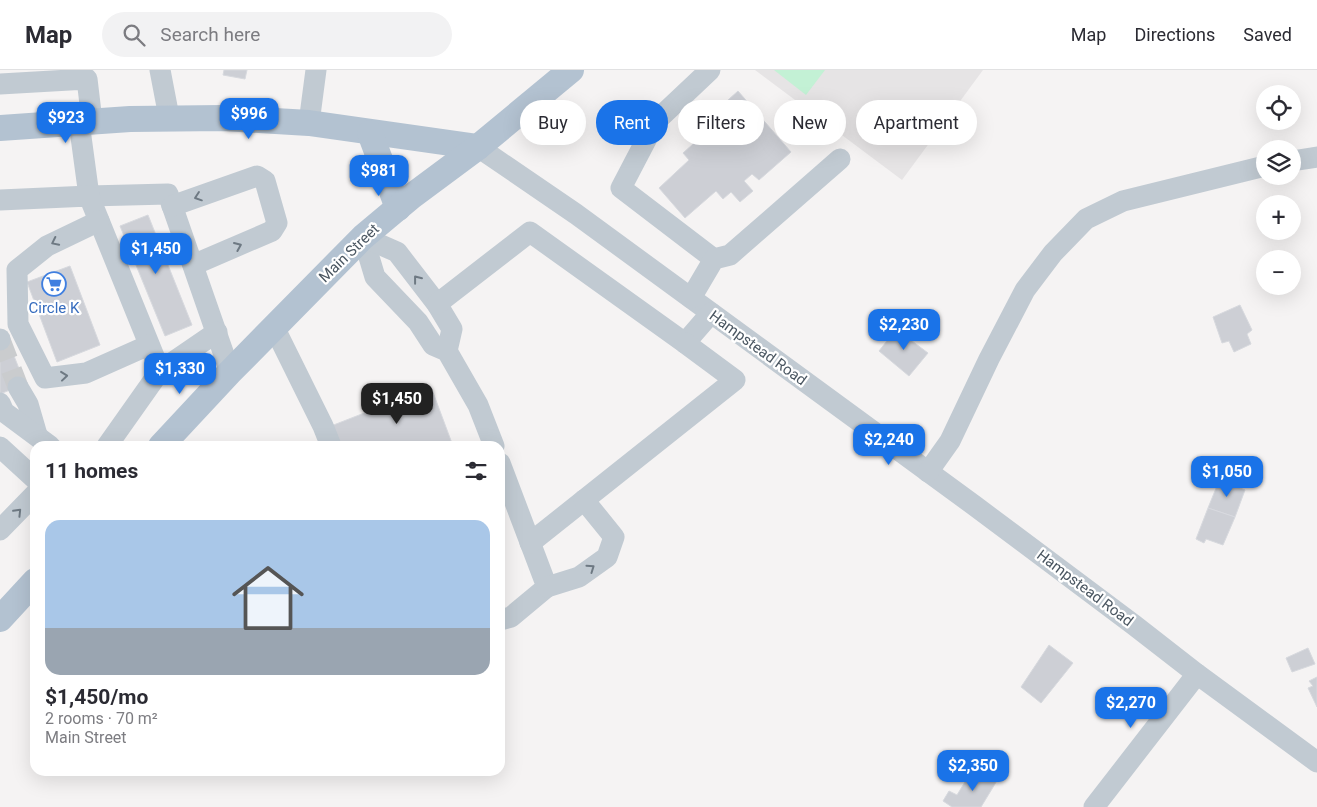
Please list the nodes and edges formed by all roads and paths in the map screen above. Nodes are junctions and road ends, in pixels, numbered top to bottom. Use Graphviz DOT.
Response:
graph roads {
  1 [pos="160,70"];
  2 [pos="316,70"];
  3 [pos="571,70"];
  4 [pos="710,70"];
  5 [pos="0,84"];
  6 [pos="168,117"];
  7 [pos="85,122"];
  8 [pos="309,124"];
  9 [pos="0,128"];
  10 [pos="370,133"];
  11 [pos="478,147"];
  12 [pos="1317,157"];
  13 [pos="840,159"];
  14 [pos="1301,160"];
  15 [pos="1256,168"];
  16 [pos="89,196"];
  17 [pos="0,200"];
  18 [pos="172,206"];
  19 [pos="398,208"];
  20 [pos="99,221"];
  21 [pos="363,237"];
  22 [pos="714,259"];
  23 [pos="193,265"];
  24 [pos="9,275"];
  25 [pos="691,298"];
  26 [pos="436,304"];
  27 [pos="711,313"];
  28 [pos="274,327"];
  29 [pos="217,332"];
  30 [pos="686,343"];
  31 [pos="149,344"];
  32 [pos="447,352"];
  33 [pos="160,371"];
  34 [pos="230,372"];
  35 [pos="18,387"];
  36 [pos="0,403"];
  37 [pos="43,441"];
  38 [pos="111,441"];
  39 [pos="166,441"];
  40 [pos="329,441"];
  41 [pos="492,441"];
  42 [pos="0,447"];
  43 [pos="928,472"];
  44 [pos="30,474"];
  45 [pos="505,476"];
  46 [pos="30,499"];
  47 [pos="584,500"];
  48 [pos="0,530"];
  49 [pos="530,543"];
  50 [pos="30,586"];
  51 [pos="547,587"];
  52 [pos="505,618"];
  53 [pos="0,619"];
  54 [pos="1197,674"];
  55 [pos="1317,762"];
  56 [pos="1094,807"];
  1 -- 6 [label="street"];
  2 -- 8 [label="street"];
  3 -- 11 [label="main road, Main Street"];
  4 -- 22 [label="street"];
  5 -- 7 [label="street"];
  6 -- 7 [label="main road, Hampstead Road"];
  6 -- 8 [label="main road, Hampstead Road"];
  7 -- 9 [label="main road, Hampstead Road"];
  7 -- 16 [label="street"];
  8 -- 10 [label="main road, Hampstead Road"];
  10 -- 11 [label="main road, Hampstead Road"];
  10 -- 19 [label="main road"];
  11 -- 19 [label="main road, Main Street"];
  11 -- 25 [label="street, Hampstead Road"];
  12 -- 14 [label="street"];
  13 -- 22 [label="street"];
  15 -- 43 [label="street"];
  16 -- 17 [label="street"];
  16 -- 18 [label="street"];
  16 -- 20 [label="street"];
  18 -- 23 [label="street"];
  23 -- 18 [label="street, one-way"];
  19 -- 21 [label="main road, Main Street"];
  20 -- 24 [label="street, one-way"];
  20 -- 31 [label="street"];
  26 -- 21 [label="street, one-way"];
  21 -- 28 [label="main road, Main Street"];
  21 -- 32 [label="street"];
  22 -- 25 [label="street"];
  23 -- 29 [label="street"];
  24 -- 31 [label="street, one-way"];
  25 -- 27 [label="street, Hampstead Road"];
  26 -- 30 [label="street"];
  26 -- 32 [label="street"];
  27 -- 30 [label="street"];
  27 -- 43 [label="street, Hampstead Road"];
  28 -- 34 [label="main road, Main Street"];
  28 -- 40 [label="street"];
  29 -- 33 [label="street"];
  29 -- 34 [label="street"];
  30 -- 47 [label="street"];
  31 -- 33 [label="street"];
  32 -- 41 [label="street"];
  33 -- 38 [label="street"];
  34 -- 39 [label="main road, Main Street"];
  35 -- 37 [label="street"];
  36 -- 37 [label="street"];
  42 -- 44 [label="street"];
  43 -- 54 [label="street, Hampstead Road"];
  45 -- 49 [label="street"];
  48 -- 46 [label="street, one-way"];
  47 -- 49 [label="street"];
  51 -- 47 [label="street, one-way"];
  49 -- 51 [label="street"];
  50 -- 53 [label="main road"];
  51 -- 52 [label="street"];
  54 -- 55 [label="street, Hampstead Road"];
  54 -- 56 [label="street"];
}
